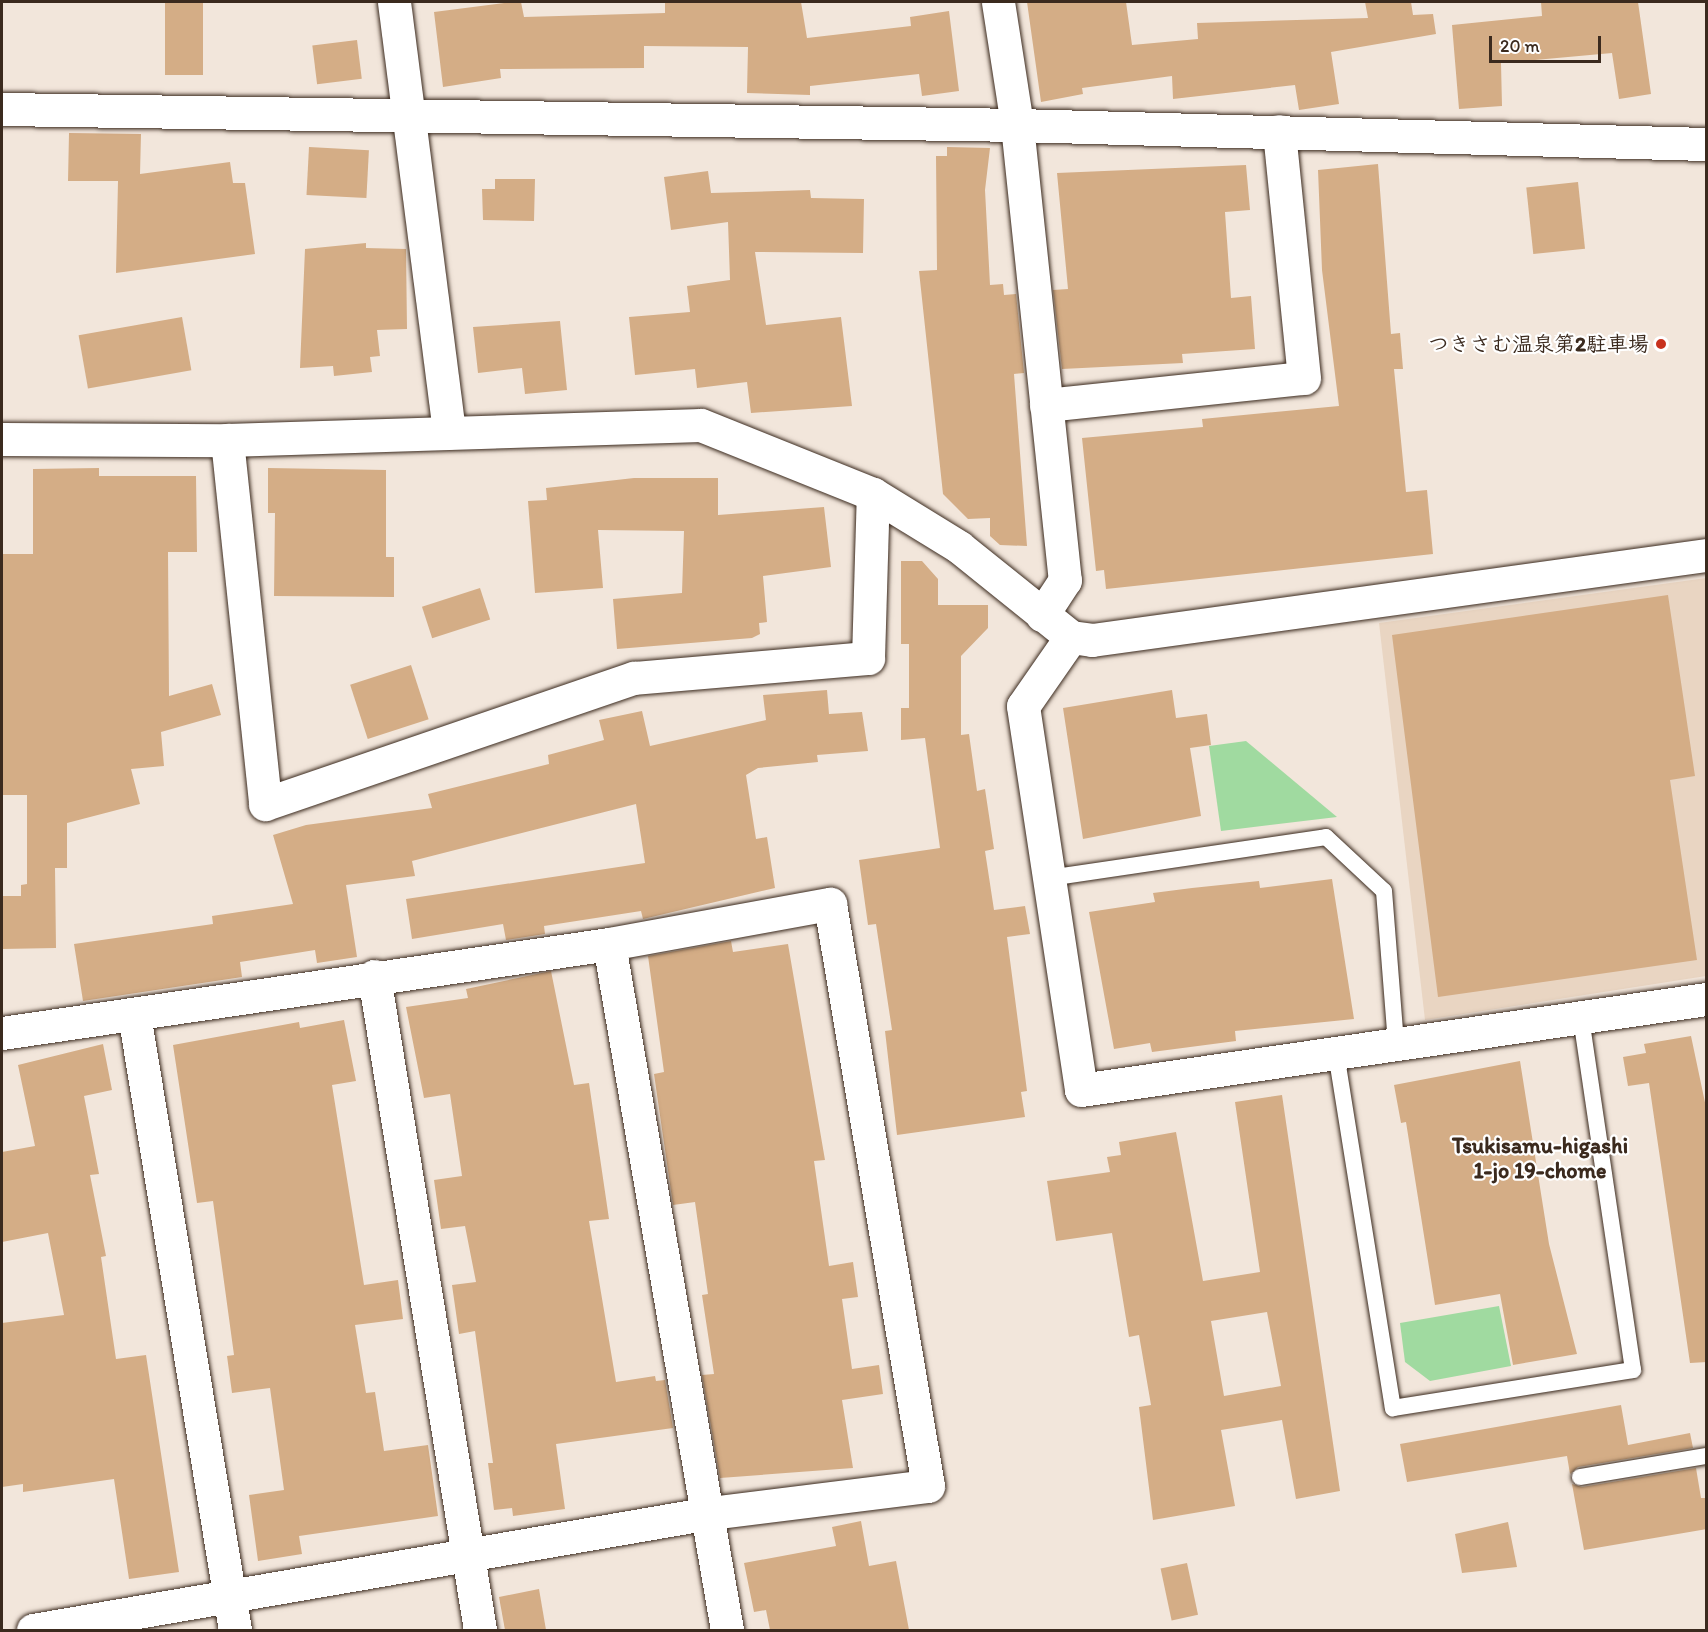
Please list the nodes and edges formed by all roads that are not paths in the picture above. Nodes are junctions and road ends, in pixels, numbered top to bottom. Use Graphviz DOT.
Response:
graph roads {
  1 [pos="394,2"];
  2 [pos="998,2"];
  3 [pos="2,109"];
  4 [pos="411,114"];
  5 [pos="1017,125"];
  6 [pos="1278,131"];
  7 [pos="1707,144"];
  8 [pos="1046,405"];
  9 [pos="449,433"];
  10 [pos="2,439"];
  11 [pos="227,440"];
  12 [pos="873,494"];
  13 [pos="1707,555"];
  14 [pos="1042,615"];
  15 [pos="1071,637"];
  16 [pos="1049,878"];
  17 [pos="609,944"];
  18 [pos="375,976"];
  19 [pos="1707,999"];
  20 [pos="134,1014"];
  21 [pos="1581,1017"];
  22 [pos="2,1033"];
  23 [pos="1396,1044"];
  24 [pos="1336,1053"];
  25 [pos="1707,1456"];
  26 [pos="1580,1477"];
  27 [pos="705,1514"];
  28 [pos="467,1554"];
  29 [pos="230,1595"];
  30 [pos="33,1630"];
  31 [pos="236,1630"];
  32 [pos="480,1630"];
  33 [pos="727,1630"];
  1 -- 4 [label="street"];
  2 -- 5 [label="street"];
  3 -- 4 [label="street"];
  4 -- 5 [label="street"];
  4 -- 9 [label="street"];
  5 -- 6 [label="street"];
  5 -- 8 [label="street"];
  6 -- 7 [label="street"];
  6 -- 8 [label="street"];
  8 -- 14 [label="street"];
  9 -- 11 [label="street"];
  9 -- 12 [label="street"];
  10 -- 11 [label="street"];
  11 -- 12 [label="street"];
  12 -- 14 [label="street"];
  13 -- 15 [label="street"];
  14 -- 15 [label="street"];
  15 -- 16 [label="street"];
  16 -- 23 [label="lane"];
  16 -- 24 [label="street"];
  17 -- 18 [label="street"];
  17 -- 27 [label="street"];
  17 -- 27 [label="street"];
  18 -- 20 [label="street"];
  18 -- 28 [label="street"];
  19 -- 21 [label="street"];
  20 -- 22 [label="street"];
  20 -- 29 [label="street"];
  21 -- 23 [label="street"];
  21 -- 24 [label="lane"];
  23 -- 24 [label="street"];
  25 -- 26 [label="lane"];
  27 -- 28 [label="street"];
  27 -- 33 [label="street"];
  28 -- 29 [label="street"];
  28 -- 32 [label="street"];
  29 -- 30 [label="street"];
  29 -- 31 [label="street"];
}
